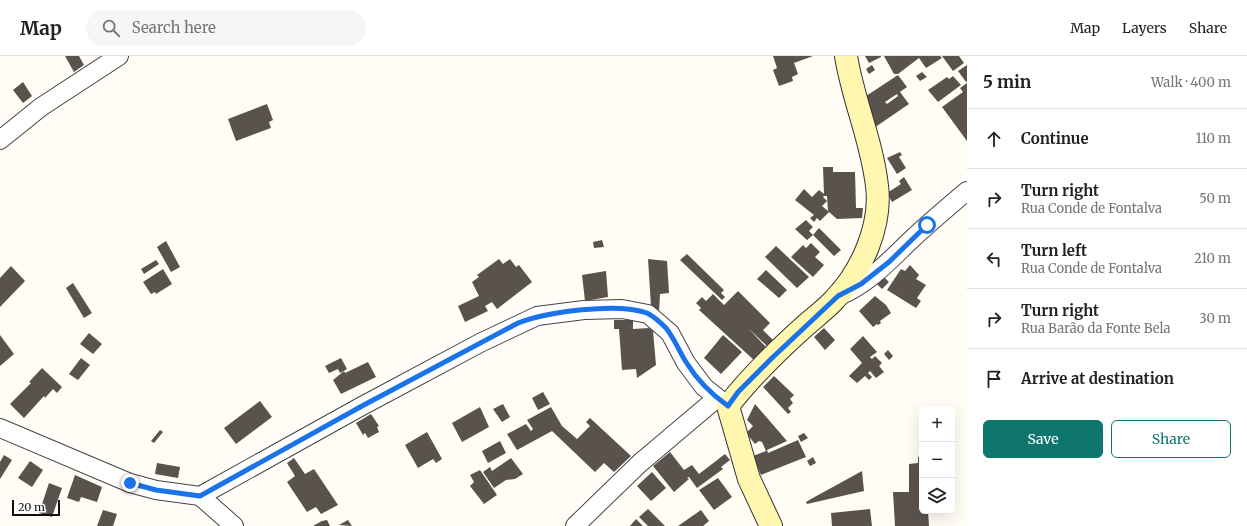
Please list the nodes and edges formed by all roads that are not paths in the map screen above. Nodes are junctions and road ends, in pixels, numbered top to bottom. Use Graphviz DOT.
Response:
graph roads {
  1 [pos="119,56"];
  2 [pos="846,56"];
  3 [pos="0,140"];
  4 [pos="967,191"];
  5 [pos="838,296"];
  6 [pos="722,402"];
  7 [pos="0,428"];
  8 [pos="200,496"];
  9 [pos="234,526"];
  10 [pos="575,526"];
  11 [pos="771,526"];
  1 -- 3 [label="street"];
  2 -- 5 [label="main road"];
  4 -- 5 [label="street"];
  5 -- 6 [label="main road"];
  6 -- 8 [label="street"];
  6 -- 10 [label="street"];
  6 -- 11 [label="main road"];
  7 -- 8 [label="street"];
  8 -- 9 [label="street"];
}
